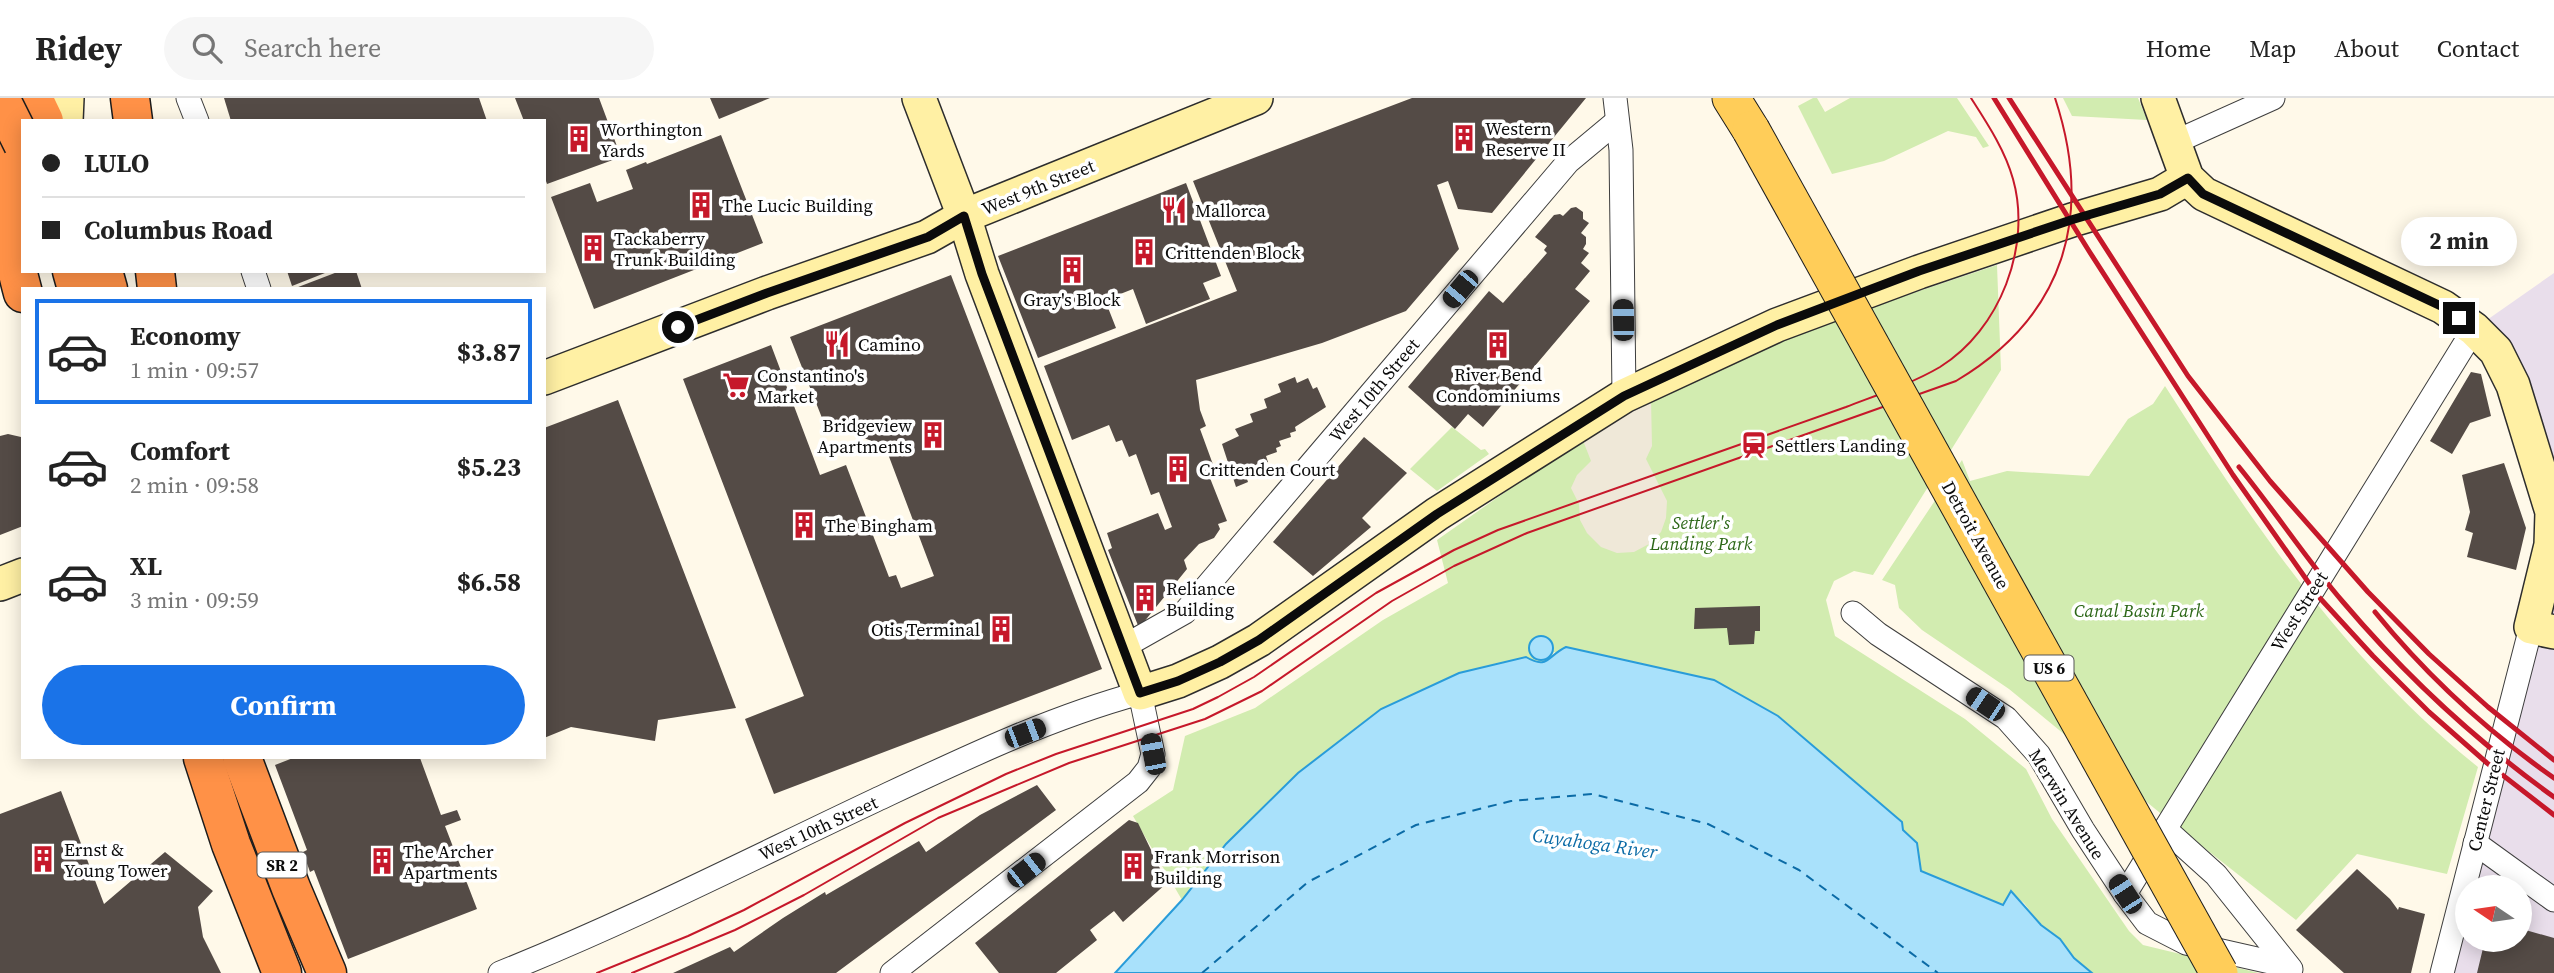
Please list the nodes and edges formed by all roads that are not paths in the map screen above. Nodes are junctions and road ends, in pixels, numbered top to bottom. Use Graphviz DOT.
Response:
graph roads {
  1 [pos="0,98"];
  2 [pos="7,98"];
  3 [pos="33,98"];
  4 [pos="67,98"];
  5 [pos="188,98"];
  6 [pos="919,98"];
  7 [pos="1256,98"];
  8 [pos="1615,98"];
  9 [pos="1731,98"];
  10 [pos="2158,98"];
  11 [pos="2270,99"];
  12 [pos="43,119"];
  13 [pos="66,119"];
  14 [pos="196,119"];
  15 [pos="1616,122"];
  16 [pos="21,140"];
  17 [pos="2175,142"];
  18 [pos="2188,178"];
  19 [pos="964,216"];
  20 [pos="0,265"];
  21 [pos="22,287"];
  22 [pos="21,314"];
  23 [pos="2474,329"];
  24 [pos="546,377"];
  25 [pos="1624,396"];
  26 [pos="21,576"];
  27 [pos="0,584"];
  28 [pos="1853,613"];
  29 [pos="2542,629"];
  30 [pos="1123,647"];
  31 [pos="1140,693"];
  32 [pos="189,759"];
  33 [pos="203,759"];
  34 [pos="210,759"];
  35 [pos="229,759"];
  36 [pos="242,759"];
  37 [pos="2165,829"];
  38 [pos="2475,843"];
  39 [pos="231,844"];
  40 [pos="2125,894"];
  41 [pos="2554,900"];
  42 [pos="2292,969"];
  43 [pos="282,973"];
  44 [pos="293,973"];
  45 [pos="313,973"];
  46 [pos="327,973"];
  47 [pos="500,973"];
  48 [pos="892,973"];
  49 [pos="2219,973"];
  50 [pos="2442,973"];
  1 -- 16 [label="highway, bridge"];
  2 -- 21 [label="highway"];
  3 -- 12 [label="highway"];
  4 -- 13 [label="street"];
  5 -- 14 [label="street"];
  6 -- 19 [label="street"];
  7 -- 19 [label="street, West 9th Street"];
  8 -- 15 [label="street"];
  9 -- 49 [label="main road, Detroit Avenue / US 6, bridge"];
  10 -- 17 [label="street"];
  11 -- 17 [label="street"];
  15 -- 25 [label="street"];
  15 -- 30 [label="street, West 10th Street"];
  17 -- 18 [label="street"];
  18 -- 23 [label="street"];
  18 -- 25 [label="street"];
  19 -- 24 [label="street, West 9th Street"];
  19 -- 30 [label="street"];
  20 -- 22 [label="highway"];
  23 -- 29 [label="street"];
  23 -- 37 [label="street, West Street"];
  25 -- 31 [label="street"];
  26 -- 27 [label="street"];
  28 -- 40 [label="street, Merwin Avenue"];
  29 -- 38 [label="street, Center Street"];
  30 -- 31 [label="street"];
  31 -- 47 [label="street, West 10th Street"];
  31 -- 48 [label="street"];
  32 -- 39 [label="highway"];
  33 -- 39 [label="highway, SR 2"];
  34 -- 44 [label="street"];
  35 -- 45 [label="street"];
  36 -- 46 [label="highway, SR 2"];
  37 -- 40 [label="street, West Street"];
  37 -- 42 [label="street, Merwin Avenue"];
  38 -- 41 [label="street"];
  38 -- 50 [label="street, Center Street"];
  39 -- 43 [label="highway, SR 2"];
  40 -- 42 [label="street, Merwin Avenue"];
}
